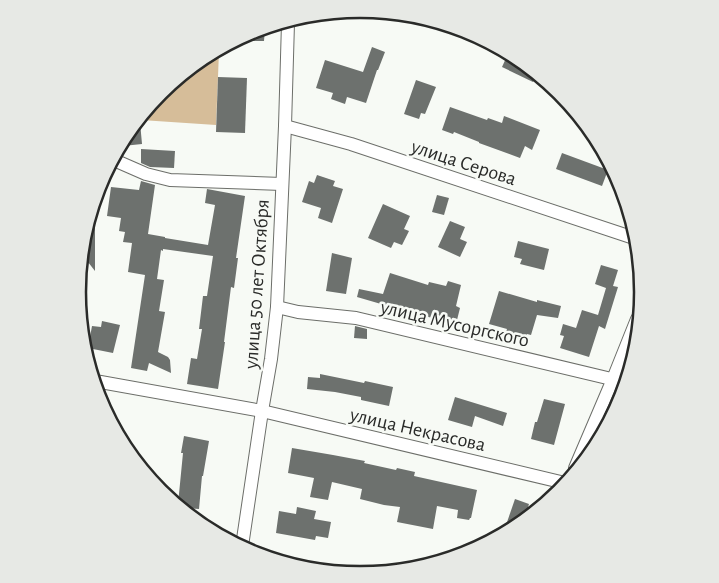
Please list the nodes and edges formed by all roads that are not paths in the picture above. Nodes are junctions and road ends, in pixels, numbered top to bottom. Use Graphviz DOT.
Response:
graph roads {
  1 [pos="288,27"];
  2 [pos="285,126"];
  3 [pos="118,162"];
  4 [pos="282,184"];
  5 [pos="627,236"];
  6 [pos="277,307"];
  7 [pos="619,381"];
  8 [pos="101,382"];
  9 [pos="618,384"];
  10 [pos="262,411"];
  11 [pos="588,443"];
  12 [pos="557,481"];
  13 [pos="243,539"];
  1 -- 2 [label="street, улица 50 лет Октября"];
  2 -- 4 [label="street, улица 50 лет Октября"];
  2 -- 5 [label="street, улица Серова"];
  3 -- 4 [label="street"];
  4 -- 6 [label="street, улица 50 лет Октября"];
  6 -- 7 [label="street, улица Мусоргского"];
  6 -- 10 [label="street, улица 50 лет Октября"];
  8 -- 10 [label="street, улица Некрасова"];
  9 -- 11 [label="street"];
  10 -- 12 [label="street, улица Некрасова"];
  10 -- 13 [label="street, улица 50 лет Октября"];
}
